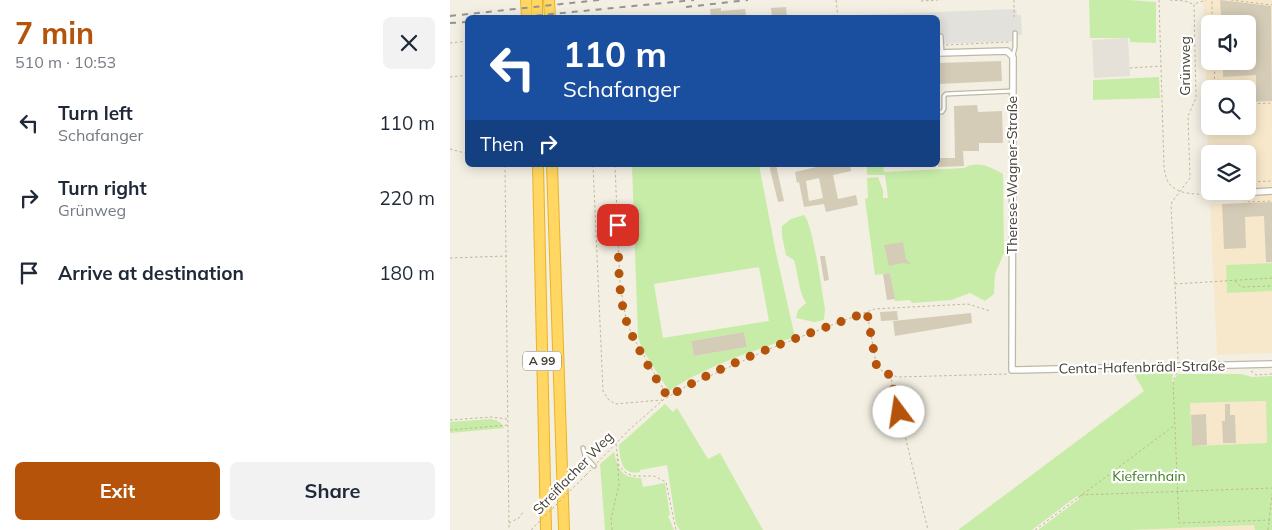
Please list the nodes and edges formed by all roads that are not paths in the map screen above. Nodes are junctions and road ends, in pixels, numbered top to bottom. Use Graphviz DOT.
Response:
graph roads {
  1 [pos="526,0"];
  2 [pos="537,0"];
  3 [pos="549,0"];
  4 [pos="527,15"];
  5 [pos="537,15"];
  6 [pos="550,15"];
  7 [pos="1015,33"];
  8 [pos="941,36"];
  9 [pos="940,53"];
  10 [pos="1013,57"];
  11 [pos="1013,91"];
  12 [pos="940,112"];
  13 [pos="538,167"];
  14 [pos="552,167"];
  15 [pos="1272,191"];
  16 [pos="1256,192"];
  17 [pos="1272,364"];
  18 [pos="1012,370"];
  19 [pos="583,448"];
  20 [pos="594,466"];
  21 [pos="546,530"];
  22 [pos="564,530"];
  1 -- 4 [label="highway"];
  2 -- 5 [label="highway"];
  3 -- 6 [label="highway"];
  7 -- 10 [label="lane"];
  8 -- 9 [label="lane"];
  9 -- 10 [label="street"];
  10 -- 11 [label="street, Therese-Wagner-Straße"];
  11 -- 12 [label="lane"];
  11 -- 18 [label="street, Therese-Wagner-Straße"];
  13 -- 21 [label="highway, A 99"];
  14 -- 22 [label="highway, A 99"];
  15 -- 16 [label="street"];
  17 -- 18 [label="street, Centa-Hafenbrädl-Straße"];
  19 -- 20 [label="lane"];
}
